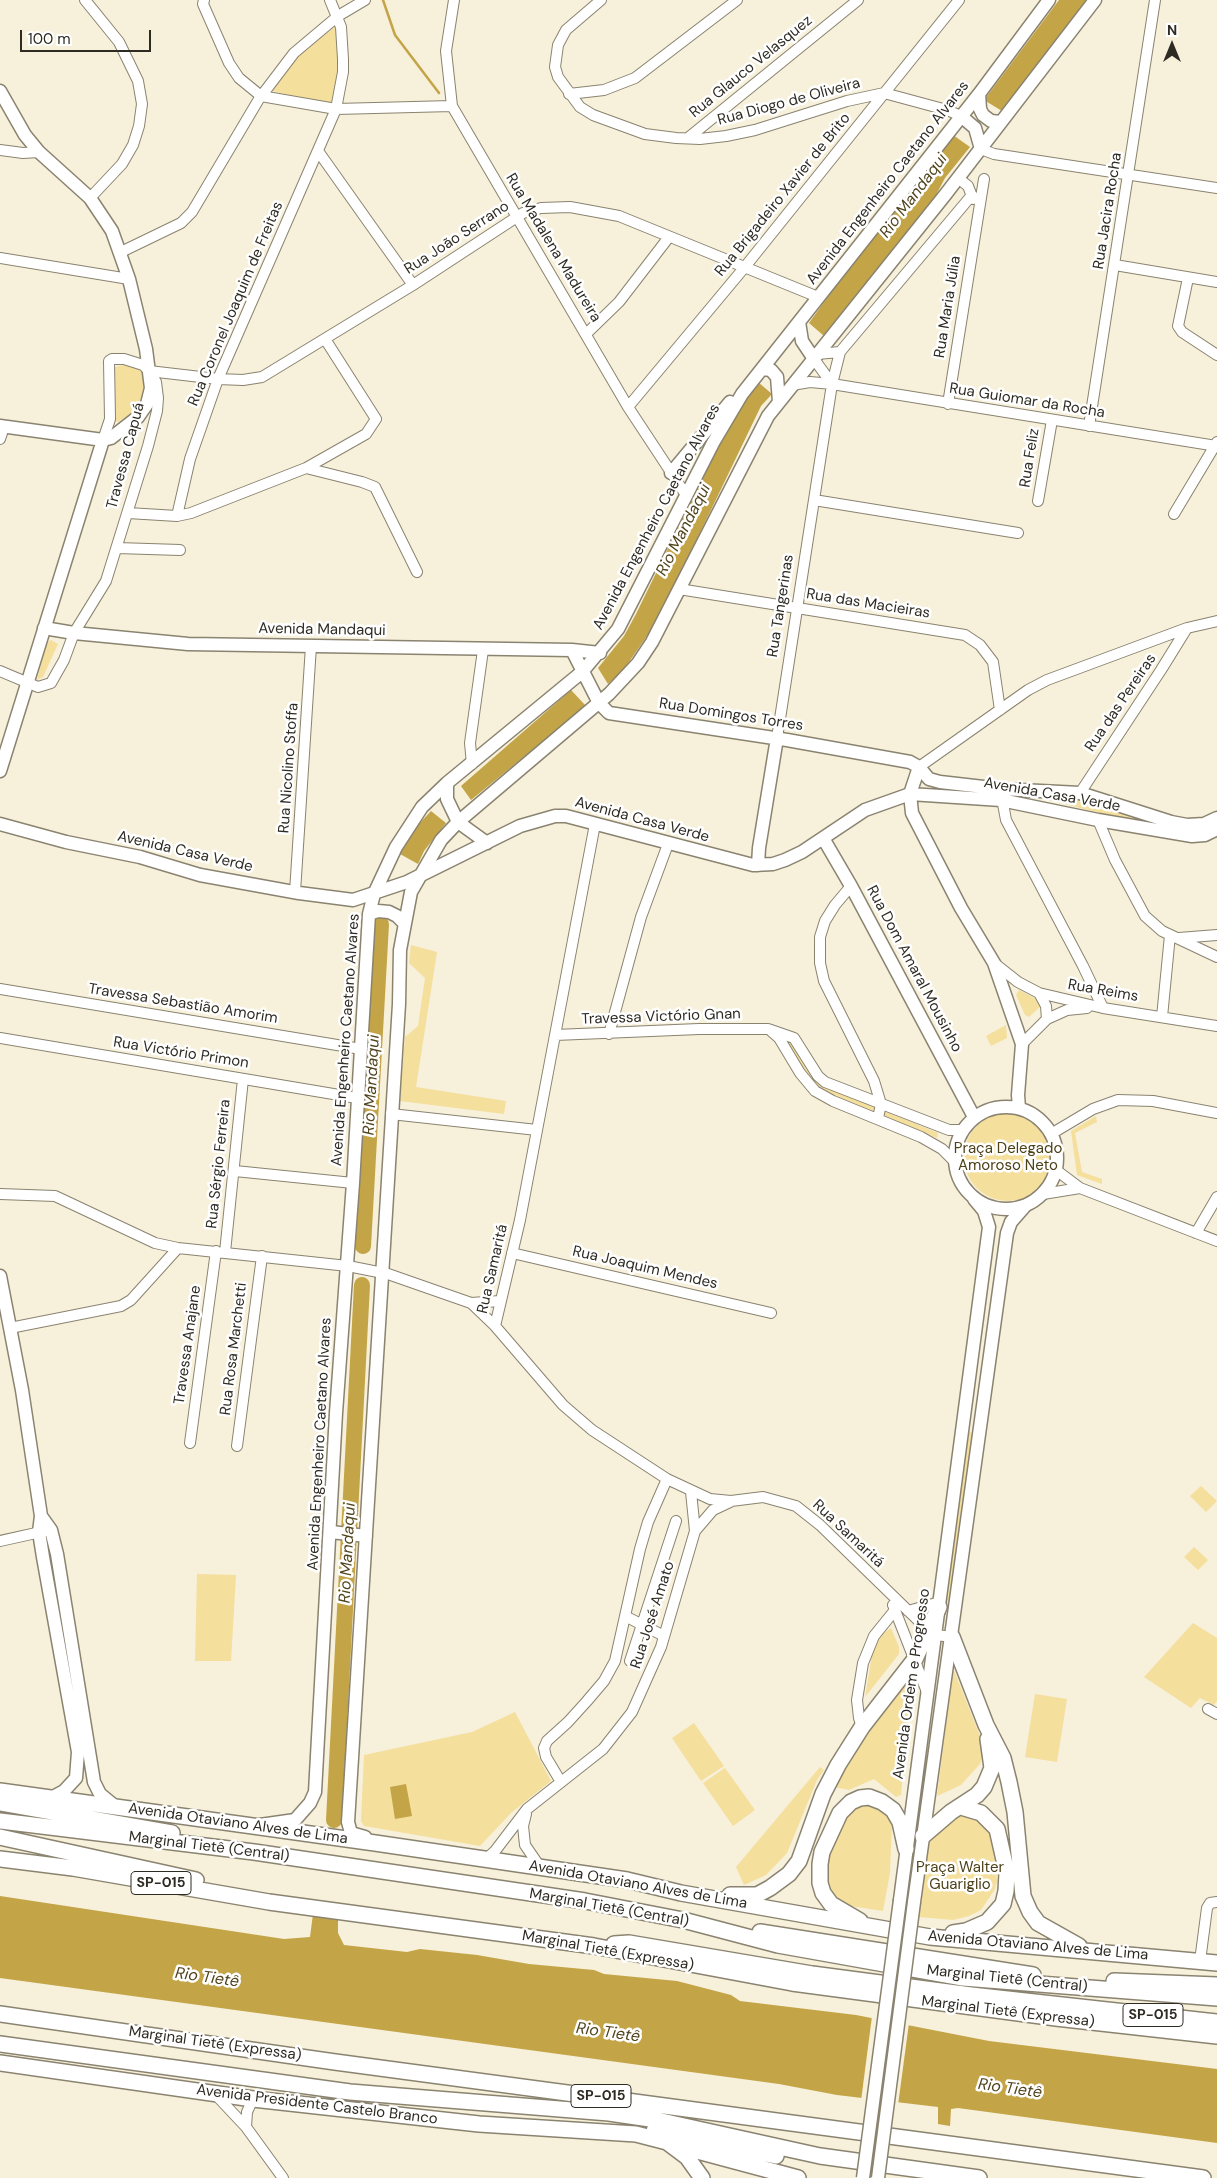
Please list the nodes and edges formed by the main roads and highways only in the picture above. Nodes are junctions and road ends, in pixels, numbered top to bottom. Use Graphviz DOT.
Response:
graph roads {
  1 [pos="1049,0"];
  2 [pos="1095,0"];
  3 [pos="0,91"];
  4 [pos="979,94"];
  5 [pos="960,116"];
  6 [pos="1001,122"];
  7 [pos="980,149"];
  8 [pos="799,322"];
  9 [pos="815,356"];
  10 [pos="762,369"];
  11 [pos="742,394"];
  12 [pos="779,402"];
  13 [pos="1,431"];
  14 [pos="103,440"];
  15 [pos="671,473"];
  16 [pos="44,628"];
  17 [pos="572,650"];
  18 [pos="600,653"];
  19 [pos="582,672"];
  20 [pos="599,703"];
  21 [pos="776,738"];
  22 [pos="919,768"];
  23 [pos="0,771"];
  24 [pos="447,783"];
  25 [pos="910,794"];
  26 [pos="1001,794"];
  27 [pos="1217,818"];
  28 [pos="458,822"];
  29 [pos="0,824"];
  30 [pos="1217,829"];
  31 [pos="823,838"];
  32 [pos="486,843"];
  33 [pos="758,865"];
  34 [pos="419,876"];
  35 [pos="374,894"];
  36 [pos="369,914"];
  37 [pos="404,923"];
  38 [pos="1019,1108"];
  39 [pos="974,1117"];
  40 [pos="974,1199"];
  41 [pos="1026,1206"];
  42 [pos="0,1276"];
  43 [pos="45,1531"];
  44 [pos="331,1532"];
  45 [pos="366,1536"];
  46 [pos="939,1604"];
  47 [pos="932,1633"];
  48 [pos="952,1637"];
  49 [pos="75,1654"];
  50 [pos="64,1674"];
  51 [pos="78,1674"];
  52 [pos="66,1692"];
  53 [pos="81,1703"];
  54 [pos="986,1725"];
  55 [pos="76,1778"];
  56 [pos="94,1782"];
  57 [pos="2,1794"];
  58 [pos="51,1798"];
  59 [pos="961,1807"];
  60 [pos="117,1808"];
  61 [pos="0,1821"];
  62 [pos="255,1826"];
  63 [pos="923,1836"];
  64 [pos="0,1837"];
  65 [pos="375,1843"];
  66 [pos="906,1849"];
  67 [pos="254,1852"];
  68 [pos="0,1859"];
  69 [pos="681,1893"];
  70 [pos="269,1902"];
  71 [pos="683,1920"];
  72 [pos="870,1927"];
  73 [pos="930,1936"];
  74 [pos="594,1946"];
  75 [pos="1095,1950"];
  76 [pos="1217,1963"];
  77 [pos="1217,1985"];
  78 [pos="1217,1998"];
  79 [pos="1217,2008"];
  80 [pos="1088,2009"];
  81 [pos="0,2014"];
  82 [pos="1217,2022"];
  83 [pos="1217,2036"];
  84 [pos="0,2044"];
  85 [pos="0,2063"];
  86 [pos="350,2092"];
  87 [pos="595,2095"];
  88 [pos="636,2134"];
  89 [pos="667,2142"];
  90 [pos="820,2156"];
  91 [pos="702,2178"];
  92 [pos="798,2178"];
  93 [pos="863,2178"];
  94 [pos="878,2178"];
  95 [pos="979,2178"];
  96 [pos="1203,2178"];
  1 -- 4 [label="main road, Avenida Engenheiro Caetano Alvares"];
  2 -- 6 [label="main road"];
  3 -- 14 [label="main road, Travessa Capuá"];
  4 -- 5 [label="main road, Avenida Engenheiro Caetano Alvares"];
  4 -- 6 [label="main road"];
  5 -- 7 [label="main road"];
  5 -- 8 [label="main road, Avenida Engenheiro Caetano Alvares"];
  6 -- 7 [label="main road"];
  7 -- 9 [label="main road"];
  8 -- 9 [label="main road"];
  8 -- 10 [label="main road, Avenida Engenheiro Caetano Alvares"];
  9 -- 12 [label="main road"];
  10 -- 11 [label="main road, Avenida Engenheiro Caetano Alvares"];
  10 -- 12 [label="main road"];
  11 -- 15 [label="main road"];
  11 -- 18 [label="main road, Avenida Engenheiro Caetano Alvares"];
  12 -- 20 [label="main road"];
  13 -- 14 [label="main road"];
  14 -- 16 [label="main road"];
  16 -- 17 [label="main road, Avenida Mandaqui"];
  16 -- 23 [label="main road"];
  17 -- 18 [label="main road, Avenida Mandaqui"];
  17 -- 19 [label="main road"];
  18 -- 19 [label="main road, Avenida Engenheiro Caetano Alvares"];
  19 -- 20 [label="main road"];
  19 -- 24 [label="main road, Avenida Engenheiro Caetano Alvares"];
  20 -- 21 [label="main road, Rua Domingos Torres"];
  20 -- 28 [label="main road"];
  21 -- 22 [label="main road, Rua Domingos Torres"];
  21 -- 33 [label="main road, Rua Tangerinas"];
  22 -- 25 [label="main road, Rua Reims"];
  22 -- 26 [label="main road, Avenida Casa Verde"];
  24 -- 28 [label="main road"];
  24 -- 35 [label="main road, Avenida Engenheiro Caetano Alvares"];
  25 -- 26 [label="main road, Avenida Casa Verde"];
  25 -- 31 [label="main road, Avenida Casa Verde"];
  25 -- 38 [label="main road, Rua Reims"];
  26 -- 27 [label="main road, Avenida Casa Verde"];
  26 -- 30 [label="main road, Avenida Casa Verde"];
  28 -- 32 [label="main road"];
  28 -- 34 [label="main road"];
  29 -- 35 [label="main road, Avenida Casa Verde"];
  31 -- 33 [label="main road, Avenida Casa Verde"];
  31 -- 39 [label="main road, Rua Dom Amaral Mousinho"];
  32 -- 33 [label="main road, Avenida Casa Verde"];
  32 -- 34 [label="main road, Avenida Casa Verde"];
  34 -- 35 [label="main road, Avenida Casa Verde"];
  34 -- 37 [label="main road"];
  35 -- 36 [label="main road, Avenida Engenheiro Caetano Alvares"];
  36 -- 37 [label="main road"];
  36 -- 44 [label="main road, Avenida Engenheiro Caetano Alvares"];
  37 -- 45 [label="main road"];
  38 -- 39 [label="main road"];
  38 -- 41 [label="main road"];
  39 -- 40 [label="main road"];
  40 -- 41 [label="main road"];
  40 -- 46 [label="main road, Avenida Ordem e Progresso"];
  41 -- 48 [label="main road, Avenida Ordem e Progresso"];
  42 -- 43 [label="main road"];
  43 -- 49 [label="main road"];
  43 -- 50 [label="main road"];
  44 -- 45 [label="main road"];
  44 -- 62 [label="main road, Avenida Engenheiro Caetano Alvares"];
  45 -- 65 [label="main road"];
  46 -- 47 [label="highway"];
  47 -- 66 [label="main road, Avenida Ordem e Progresso"];
  47 -- 69 [label="highway"];
  48 -- 54 [label="highway"];
  48 -- 63 [label="main road, Avenida Ordem e Progresso"];
  49 -- 50 [label="main road"];
  49 -- 51 [label="main road"];
  50 -- 52 [label="main road"];
  51 -- 52 [label="main road"];
  51 -- 53 [label="main road"];
  52 -- 53 [label="main road"];
  52 -- 55 [label="main road"];
  53 -- 56 [label="main road"];
  54 -- 59 [label="highway"];
  54 -- 75 [label="highway"];
  55 -- 56 [label="main road"];
  55 -- 58 [label="main road"];
  56 -- 60 [label="main road"];
  57 -- 58 [label="highway, Avenida Otaviano Alves de Lima"];
  57 -- 67 [label="highway"];
  58 -- 60 [label="highway, Avenida Otaviano Alves de Lima"];
  59 -- 63 [label="highway"];
  59 -- 73 [label="highway"];
  60 -- 62 [label="highway, Avenida Otaviano Alves de Lima"];
  61 -- 67 [label="highway, Marginal Tietê (Central)"];
  62 -- 65 [label="highway, Avenida Otaviano Alves de Lima"];
  63 -- 94 [label="main road, Avenida Ordem e Progresso, bridge"];
  64 -- 70 [label="highway"];
  65 -- 69 [label="highway, Avenida Otaviano Alves de Lima"];
  66 -- 72 [label="highway"];
  66 -- 93 [label="main road, Avenida Ordem e Progresso, bridge"];
  67 -- 71 [label="highway, Marginal Tietê (Central)"];
  68 -- 70 [label="highway, Marginal Tietê (Expressa) / SP-015"];
  69 -- 72 [label="highway, Avenida Otaviano Alves de Lima"];
  70 -- 74 [label="highway, Marginal Tietê (Expressa) / SP-015"];
  71 -- 77 [label="highway"];
  71 -- 78 [label="highway, Marginal Tietê (Central)"];
  72 -- 73 [label="highway, Avenida Otaviano Alves de Lima"];
  73 -- 75 [label="highway, Avenida Otaviano Alves de Lima"];
  74 -- 80 [label="highway, SP-015"];
  74 -- 83 [label="highway, Marginal Tietê (Expressa) / SP-015"];
  75 -- 76 [label="highway, Avenida Otaviano Alves de Lima"];
  79 -- 80 [label="highway"];
  80 -- 82 [label="highway, SP-015"];
  81 -- 87 [label="highway, Marginal Tietê (Expressa) / SP-015"];
  84 -- 86 [label="highway"];
  85 -- 88 [label="highway, Avenida Presidente Castelo Branco"];
  86 -- 87 [label="highway"];
  86 -- 90 [label="highway"];
  87 -- 96 [label="highway, Marginal Tietê (Expressa) / SP-015"];
  88 -- 89 [label="highway"];
  88 -- 90 [label="highway"];
  89 -- 91 [label="highway"];
  89 -- 92 [label="highway"];
  90 -- 95 [label="highway"];
}
